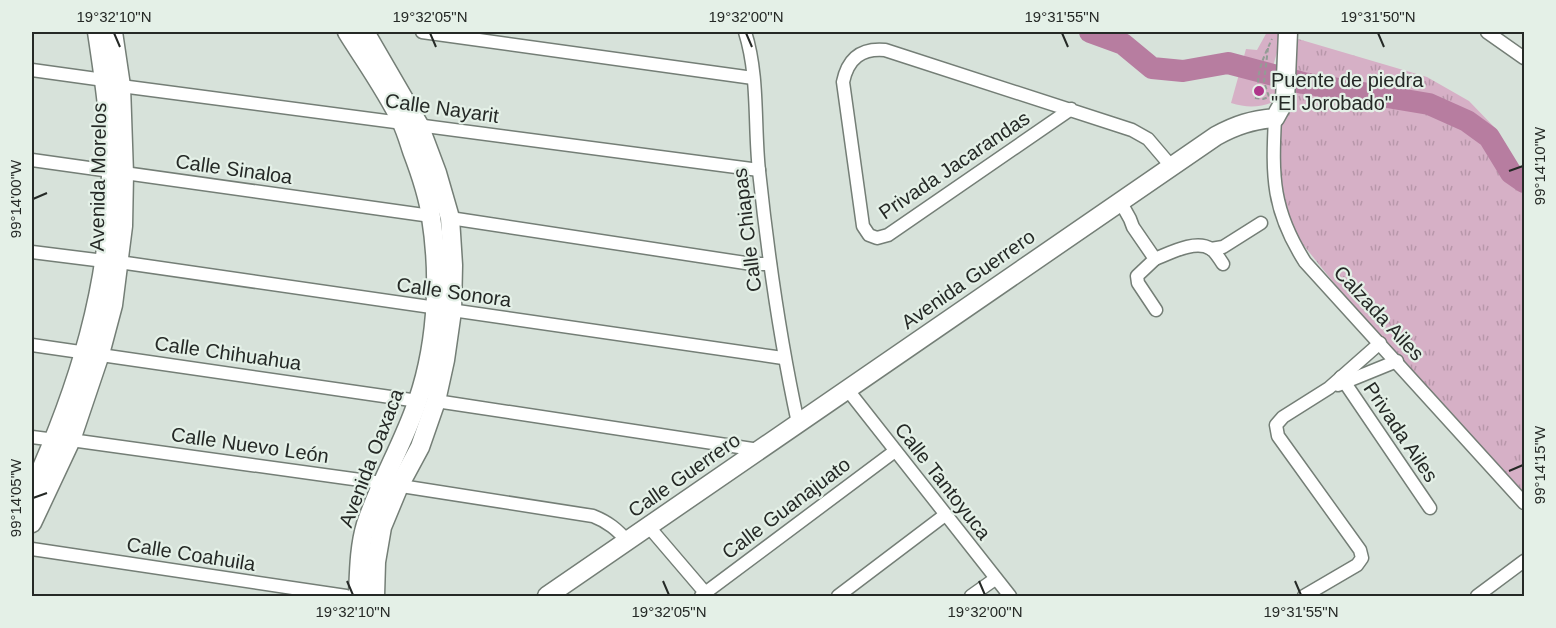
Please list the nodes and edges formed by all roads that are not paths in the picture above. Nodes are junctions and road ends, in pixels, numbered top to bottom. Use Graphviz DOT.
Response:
graph roads {
  1 [pos="97,32"];
  2 [pos="112,32"];
  3 [pos="347,32"];
  4 [pos="365,32"];
  5 [pos="422,32"];
  6 [pos="745,32"];
  7 [pos="1288,32"];
  8 [pos="1487,32"];
  9 [pos="1524,58"];
  10 [pos="32,70"];
  11 [pos="753,78"];
  12 [pos="112,83"];
  13 [pos="1071,109"];
  14 [pos="1275,118"];
  15 [pos="410,124"];
  16 [pos="32,160"];
  17 [pos="1171,166"];
  18 [pos="759,170"];
  19 [pos="118,172"];
  20 [pos="1117,203"];
  21 [pos="431,216"];
  22 [pos="450,218"];
  23 [pos="1261,223"];
  24 [pos="1211,249"];
  25 [pos="32,252"];
  26 [pos="1155,259"];
  27 [pos="112,261"];
  28 [pos="770,264"];
  29 [pos="1223,264"];
  30 [pos="443,310"];
  31 [pos="1156,310"];
  32 [pos="1380,343"];
  33 [pos="32,345"];
  34 [pos="93,353"];
  35 [pos="783,358"];
  36 [pos="1397,361"];
  37 [pos="1343,380"];
  38 [pos="846,389"];
  39 [pos="427,401"];
  40 [pos="798,423"];
  41 [pos="32,437"];
  42 [pos="63,440"];
  43 [pos="759,450"];
  44 [pos="895,451"];
  45 [pos="391,484"];
  46 [pos="32,490"];
  47 [pos="1524,503"];
  48 [pos="1430,508"];
  49 [pos="945,515"];
  50 [pos="32,523"];
  51 [pos="650,527"];
  52 [pos="628,542"];
  53 [pos="32,549"];
  54 [pos="1524,561"];
  55 [pos="995,579"];
  56 [pos="705,596"];
  57 [pos="346,597"];
  58 [pos="358,597"];
  59 [pos="375,597"];
  60 [pos="548,597"];
  61 [pos="838,597"];
  62 [pos="971,597"];
  63 [pos="1010,597"];
  64 [pos="1304,597"];
  65 [pos="1478,597"];
  1 -- 12 [label="street, Avenida Morelos"];
  2 -- 12 [label="street, Avenida Morelos"];
  3 -- 15 [label="street, Avenida Oaxaca"];
  4 -- 15 [label="street, Avenida Oaxaca"];
  5 -- 11 [label="street"];
  6 -- 11 [label="street, Calle Chiapas"];
  7 -- 14 [label="street"];
  8 -- 9 [label="street"];
  10 -- 12 [label="street, Calle Nayarit"];
  11 -- 18 [label="street, Calle Chiapas"];
  12 -- 15 [label="street, Calle Nayarit"];
  12 -- 19 [label="street, Avenida Morelos"];
  13 -- 13 [label="street, Privada Jacarandas"];
  13 -- 17 [label="street, Privada Jacarandas"];
  14 -- 17 [label="street, Avenida Guerrero"];
  14 -- 32 [label="street, Calzada Ailes"];
  15 -- 18 [label="street, Calle Nayarit"];
  15 -- 21 [label="street, Avenida Oaxaca"];
  15 -- 22 [label="street, Avenida Oaxaca"];
  16 -- 19 [label="street, Calle Sinaloa"];
  17 -- 20 [label="street, Avenida Guerrero"];
  18 -- 28 [label="street, Calle Chiapas"];
  19 -- 21 [label="street, Calle Sinaloa"];
  19 -- 27 [label="street, Avenida Morelos"];
  20 -- 26 [label="street"];
  20 -- 38 [label="street, Avenida Guerrero"];
  21 -- 30 [label="street, Avenida Oaxaca"];
  22 -- 28 [label="street"];
  22 -- 30 [label="street, Avenida Oaxaca"];
  23 -- 24 [label="street"];
  24 -- 26 [label="street"];
  24 -- 29 [label="street"];
  25 -- 27 [label="street, Calle Sonora"];
  26 -- 31 [label="street"];
  27 -- 30 [label="street, Calle Sonora"];
  27 -- 34 [label="street, Avenida Morelos"];
  28 -- 35 [label="street, Calle Chiapas"];
  30 -- 35 [label="street, Calle Sonora"];
  30 -- 39 [label="street, Avenida Oaxaca"];
  32 -- 36 [label="street, Calzada Ailes"];
  32 -- 37 [label="street"];
  33 -- 34 [label="street, Calle Chihuahua"];
  34 -- 39 [label="street, Calle Chihuahua"];
  34 -- 42 [label="street, Avenida Morelos"];
  35 -- 40 [label="street, Calle Chiapas"];
  36 -- 37 [label="street"];
  36 -- 47 [label="street, Calzada Ailes"];
  37 -- 48 [label="street, Privada Ailes"];
  37 -- 64 [label="street"];
  38 -- 40 [label="street, Calle Guerrero"];
  38 -- 44 [label="street, Calle Tantoyuca"];
  39 -- 43 [label="street, Calle Chihuahua"];
  39 -- 45 [label="street, Avenida Oaxaca"];
  40 -- 43 [label="street, Calle Guerrero"];
  41 -- 42 [label="street, Calle Nuevo León"];
  42 -- 45 [label="street, Calle Nuevo León"];
  42 -- 46 [label="street, Avenida Morelos"];
  42 -- 50 [label="street, Avenida Morelos"];
  43 -- 51 [label="street, Calle Guerrero"];
  44 -- 49 [label="street, Calle Tantoyuca"];
  44 -- 56 [label="street, Calle Guanajuato"];
  45 -- 52 [label="street, Calle Nuevo León"];
  45 -- 58 [label="street, Avenida Oaxaca"];
  45 -- 59 [label="street, Avenida Oaxaca"];
  49 -- 55 [label="street, Calle Tantoyuca"];
  49 -- 61 [label="street"];
  51 -- 52 [label="street, Calle Guerrero"];
  51 -- 56 [label="street"];
  52 -- 60 [label="street, Calle Guerrero"];
  53 -- 57 [label="street, Calle Coahuila"];
  54 -- 65 [label="street"];
  55 -- 62 [label="street"];
  55 -- 63 [label="street, Calle Tantoyuca"];
}
